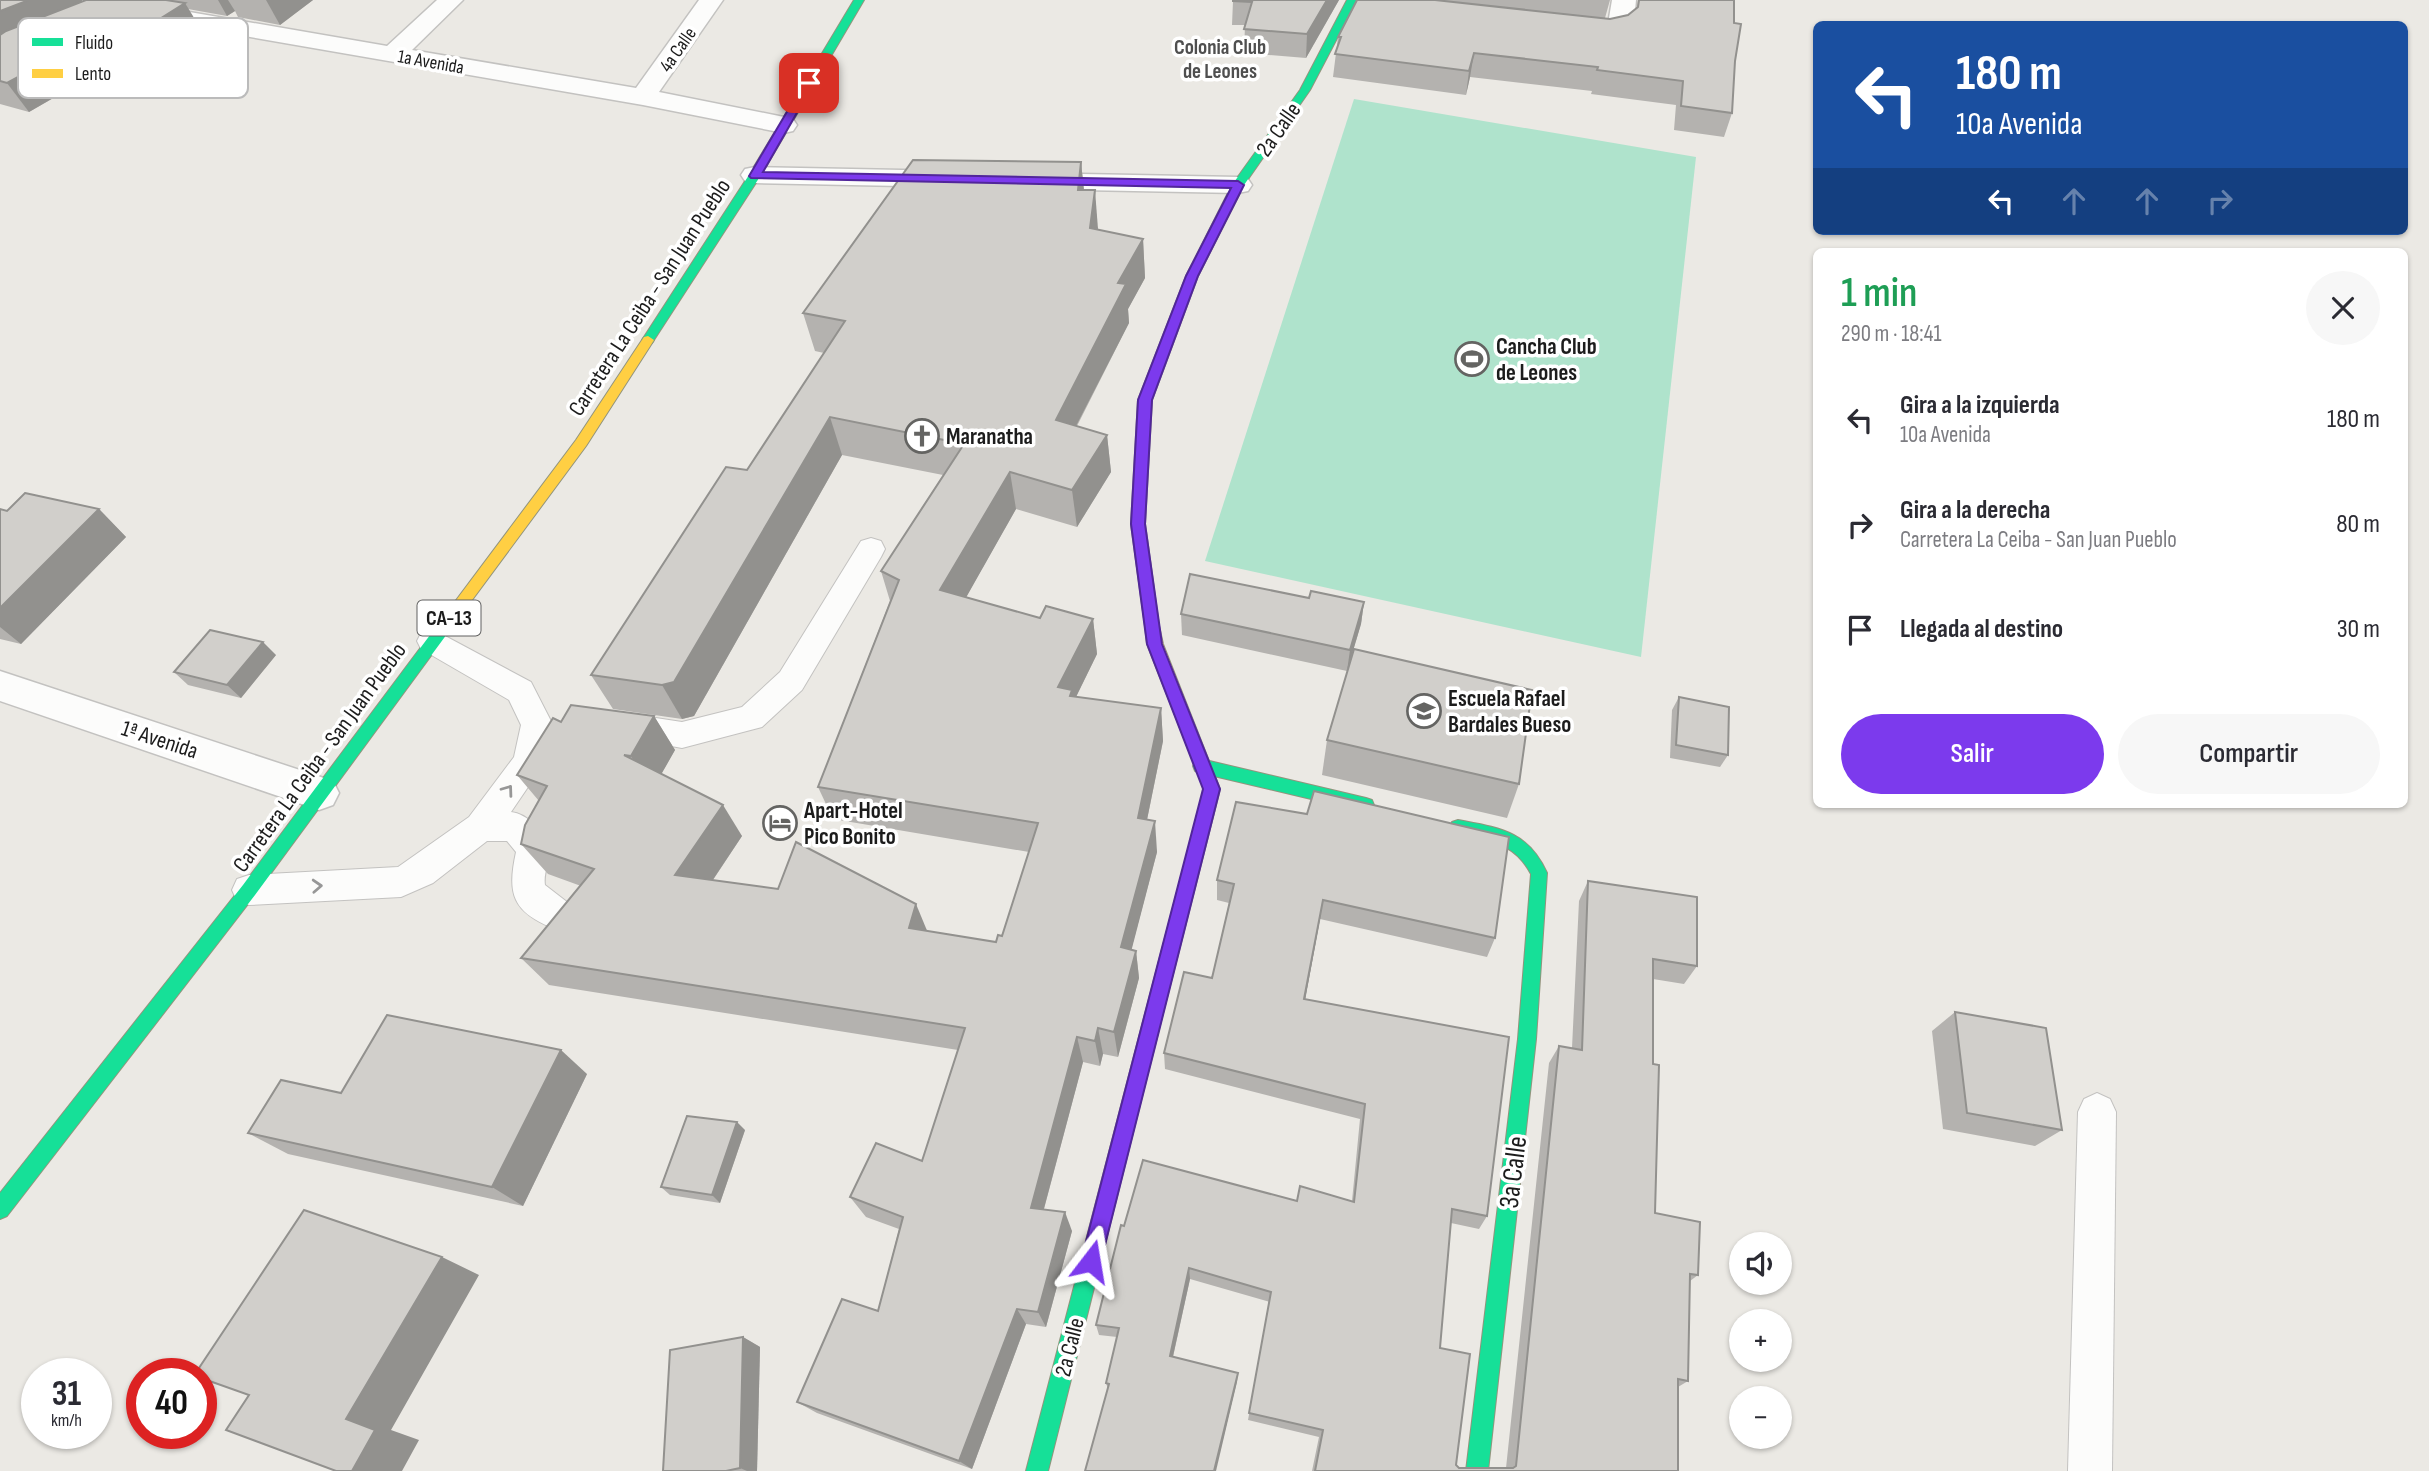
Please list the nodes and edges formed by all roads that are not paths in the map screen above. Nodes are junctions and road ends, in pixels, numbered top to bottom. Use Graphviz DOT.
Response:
graph roads {
  1 [pos="77,0"];
  2 [pos="451,0"];
  3 [pos="711,0"];
  4 [pos="859,0"];
  5 [pos="1624,0"];
  6 [pos="1351,3"];
  7 [pos="132,5"];
  8 [pos="1377,8"];
  9 [pos="103,18"];
  10 [pos="200,18"];
  11 [pos="248,27"];
  12 [pos="1564,29"];
  13 [pos="392,55"];
  14 [pos="643,97"];
  15 [pos="784,125"];
  16 [pos="755,176"];
  17 [pos="976,180"];
  18 [pos="1004,180"];
  19 [pos="1238,185"];
  20 [pos="871,549"];
  21 [pos="432,641"];
  22 [pos="0,686"];
  23 [pos="598,723"];
  24 [pos="1201,766"];
  25 [pos="319,793"];
  26 [pos="1388,811"];
  27 [pos="1441,823"];
  28 [pos="481,827"];
  29 [pos="249,890"];
  30 [pos="555,913"];
  31 [pos="2096,1112"];
  32 [pos="0,1209"];
  33 [pos="1037,1471"];
  34 [pos="1477,1471"];
  35 [pos="2090,1471"];
  1 -- 7 [label="street, 1a Avenida"];
  2 -- 13 [label="street"];
  3 -- 14 [label="street, 4a Calle"];
  4 -- 15 [label="street, Carretera La Ceiba - San Juan Pueblo / CA-13"];
  5 -- 12 [label="street"];
  6 -- 8 [label="street"];
  6 -- 19 [label="street, 2a Calle"];
  7 -- 9 [label="street"];
  7 -- 10 [label="street, 1a Avenida"];
  11 -- 13 [label="street, 1a Avenida"];
  13 -- 14 [label="street, 1a Avenida"];
  14 -- 15 [label="street, 1a Avenida"];
  15 -- 16 [label="street, Carretera La Ceiba - San Juan Pueblo / CA-13"];
  16 -- 17 [label="street"];
  16 -- 21 [label="street, Carretera La Ceiba - San Juan Pueblo / CA-13"];
  18 -- 19 [label="street"];
  19 -- 24 [label="street, 2a Calle"];
  20 -- 23 [label="lane"];
  21 -- 25 [label="street, Carretera La Ceiba - San Juan Pueblo / CA-13"];
  28 -- 21 [label="lane, one-way"];
  22 -- 25 [label="street, 1ª Avenida"];
  24 -- 26 [label="street"];
  24 -- 33 [label="street, 2a Calle"];
  25 -- 29 [label="street, Carretera La Ceiba - San Juan Pueblo / CA-13"];
  27 -- 34 [label="street, 3a Calle"];
  29 -- 28 [label="lane, one-way"];
  28 -- 30 [label="lane"];
  29 -- 32 [label="street, Carretera La Ceiba - San Juan Pueblo / CA-13"];
  31 -- 35 [label="lane"];
}
